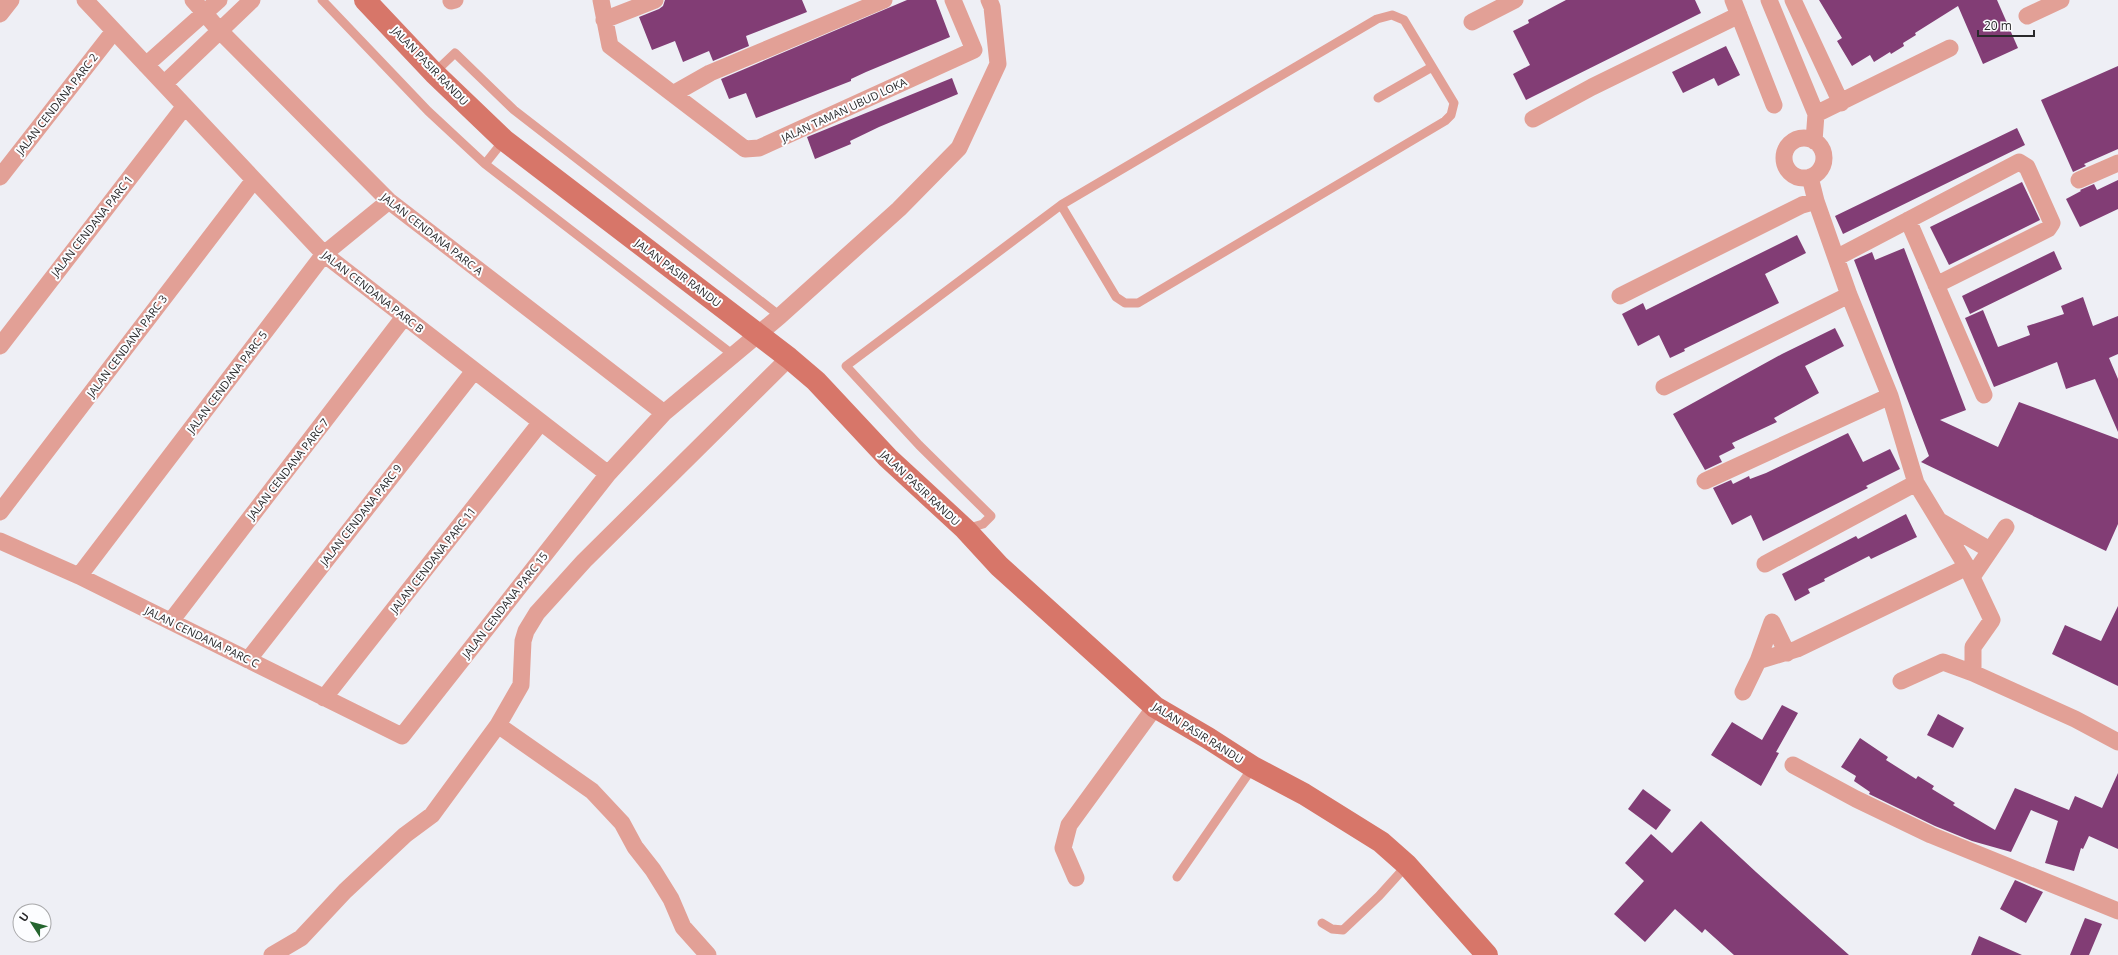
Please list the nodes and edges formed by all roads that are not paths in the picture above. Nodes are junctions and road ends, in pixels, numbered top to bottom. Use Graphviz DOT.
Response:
graph roads {
  1 [pos="11,0"];
  2 [pos="85,0"];
  3 [pos="193,0"];
  4 [pos="219,0"];
  5 [pos="252,0"];
  6 [pos="322,0"];
  7 [pos="365,0"];
  8 [pos="600,0"];
  9 [pos="655,0"];
  10 [pos="884,0"];
  11 [pos="953,0"];
  12 [pos="989,0"];
  13 [pos="1515,0"];
  14 [pos="1769,0"];
  15 [pos="2061,0"];
  16 [pos="1797,1"];
  17 [pos="1736,7"];
  18 [pos="0,14"];
  19 [pos="204,14"];
  20 [pos="2027,16"];
  21 [pos="604,20"];
  22 [pos="1472,22"];
  23 [pos="114,31"];
  24 [pos="220,31"];
  25 [pos="1950,48"];
  26 [pos="146,65"];
  27 [pos="1432,67"];
  28 [pos="434,73"];
  29 [pos="164,84"];
  30 [pos="673,94"];
  31 [pos="1378,98"];
  32 [pos="1841,103"];
  33 [pos="1774,105"];
  34 [pos="185,106"];
  35 [pos="1816,114"];
  36 [pos="1533,119"];
  37 [pos="504,140"];
  38 [pos="1814,140"];
  39 [pos="2118,162"];
  40 [pos="485,164"];
  41 [pos="0,177"];
  42 [pos="1810,177"];
  43 [pos="254,180"];
  44 [pos="2079,180"];
  45 [pos="389,201"];
  46 [pos="1816,201"];
  47 [pos="1060,205"];
  48 [pos="1908,220"];
  49 [pos="324,254"];
  50 [pos="1836,258"];
  51 [pos="1936,285"];
  52 [pos="1849,295"];
  53 [pos="1620,296"];
  54 [pos="780,316"];
  55 [pos="404,317"];
  56 [pos="759,334"];
  57 [pos="0,346"];
  58 [pos="732,354"];
  59 [pos="789,358"];
  60 [pos="474,371"];
  61 [pos="1664,387"];
  62 [pos="1984,395"];
  63 [pos="1890,396"];
  64 [pos="664,413"];
  65 [pos="541,422"];
  66 [pos="608,474"];
  67 [pos="1705,481"];
  68 [pos="1916,483"];
  69 [pos="0,512"];
  70 [pos="1939,521"];
  71 [pos="2006,527"];
  72 [pos="964,529"];
  73 [pos="0,541"];
  74 [pos="1990,550"];
  75 [pos="1765,564"];
  76 [pos="1969,572"];
  77 [pos="79,576"];
  78 [pos="171,622"];
  79 [pos="1973,647"];
  80 [pos="1787,653"];
  81 [pos="248,660"];
  82 [pos="1758,661"];
  83 [pos="1943,662"];
  84 [pos="1973,673"];
  85 [pos="1900,681"];
  86 [pos="1743,692"];
  87 [pos="324,698"];
  88 [pos="1155,707"];
  89 [pos="498,725"];
  90 [pos="402,736"];
  91 [pos="2118,742"];
  92 [pos="1793,765"];
  93 [pos="1253,767"];
  94 [pos="1407,865"];
  95 [pos="1177,877"];
  96 [pos="1076,878"];
  97 [pos="2118,911"];
  98 [pos="1322,923"];
  99 [pos="272,955"];
  100 [pos="708,955"];
  101 [pos="1487,955"];
  1 -- 18 [label="street"];
  2 -- 23 [label="street, JALAN CENDANA PARC B"];
  3 -- 19 [label="street, JALAN CENDANA PARC A"];
  4 -- 19 [label="street"];
  5 -- 24 [label="street"];
  6 -- 40 [label="lane"];
  7 -- 28 [label="main road, JALAN PASIR RANDU"];
  8 -- 21 [label="street, JALAN TAMAN UBUD LOKA"];
  9 -- 21 [label="street"];
  10 -- 30 [label="street"];
  11 -- 30 [label="street, JALAN TAMAN UBUD LOKA"];
  12 -- 54 [label="street, JALAN CENDANA PARC 15"];
  13 -- 22 [label="street"];
  14 -- 35 [label="street"];
  15 -- 20 [label="street"];
  16 -- 32 [label="street"];
  17 -- 33 [label="street"];
  17 -- 36 [label="street"];
  19 -- 24 [label="street, JALAN CENDANA PARC A"];
  19 -- 26 [label="street"];
  21 -- 30 [label="street, JALAN TAMAN UBUD LOKA"];
  23 -- 26 [label="street, JALAN CENDANA PARC B"];
  23 -- 41 [label="street, JALAN CENDANA PARC 2"];
  24 -- 29 [label="street"];
  24 -- 45 [label="street, JALAN CENDANA PARC A"];
  25 -- 32 [label="street"];
  26 -- 29 [label="street, JALAN CENDANA PARC B"];
  27 -- 31 [label="lane"];
  27 -- 47 [label="lane"];
  27 -- 47 [label="lane"];
  28 -- 37 [label="main road, JALAN PASIR RANDU"];
  28 -- 54 [label="lane"];
  29 -- 34 [label="street, JALAN CENDANA PARC B"];
  32 -- 35 [label="street"];
  34 -- 43 [label="street, JALAN CENDANA PARC B"];
  34 -- 57 [label="street, JALAN CENDANA PARC 1"];
  35 -- 38 [label="street"];
  37 -- 40 [label="lane"];
  37 -- 56 [label="main road, JALAN PASIR RANDU"];
  38 -- 42 [label="street"];
  38 -- 42 [label="street"];
  39 -- 44 [label="street"];
  40 -- 58 [label="lane"];
  42 -- 46 [label="street"];
  43 -- 49 [label="street, JALAN CENDANA PARC B"];
  43 -- 69 [label="street, JALAN CENDANA PARC 3"];
  45 -- 49 [label="street, JALAN CENDANA PARC 5"];
  45 -- 64 [label="street, JALAN CENDANA PARC A"];
  46 -- 50 [label="street"];
  46 -- 53 [label="street"];
  47 -- 72 [label="lane"];
  48 -- 50 [label="street"];
  48 -- 51 [label="street"];
  48 -- 51 [label="street"];
  49 -- 55 [label="street, JALAN CENDANA PARC B"];
  49 -- 77 [label="street, JALAN CENDANA PARC 5"];
  50 -- 52 [label="street"];
  51 -- 62 [label="street"];
  52 -- 61 [label="street"];
  52 -- 63 [label="street"];
  54 -- 56 [label="street, JALAN CENDANA PARC 15"];
  55 -- 60 [label="street, JALAN CENDANA PARC B"];
  55 -- 78 [label="street, JALAN CENDANA PARC 7"];
  56 -- 58 [label="street, JALAN CENDANA PARC 15"];
  56 -- 59 [label="main road, JALAN PASIR RANDU"];
  58 -- 64 [label="street, JALAN CENDANA PARC 15"];
  59 -- 72 [label="main road, JALAN PASIR RANDU"];
  59 -- 89 [label="street"];
  60 -- 65 [label="street, JALAN CENDANA PARC B"];
  60 -- 81 [label="street, JALAN CENDANA PARC 9"];
  63 -- 67 [label="street"];
  63 -- 68 [label="street"];
  64 -- 66 [label="street, JALAN CENDANA PARC 15"];
  65 -- 66 [label="street, JALAN CENDANA PARC B"];
  65 -- 87 [label="street, JALAN CENDANA PARC 11"];
  66 -- 90 [label="street, JALAN CENDANA PARC 15"];
  68 -- 70 [label="street"];
  68 -- 75 [label="street"];
  70 -- 74 [label="street"];
  70 -- 76 [label="street"];
  71 -- 74 [label="street"];
  72 -- 88 [label="main road, JALAN PASIR RANDU"];
  73 -- 77 [label="street, JALAN CENDANA PARC C"];
  74 -- 76 [label="street"];
  76 -- 79 [label="street"];
  76 -- 80 [label="street"];
  77 -- 78 [label="street, JALAN CENDANA PARC C"];
  78 -- 81 [label="street, JALAN CENDANA PARC C"];
  79 -- 83 [label="street"];
  79 -- 84 [label="street"];
  80 -- 82 [label="street"];
  80 -- 82 [label="street"];
  81 -- 87 [label="street, JALAN CENDANA PARC C"];
  82 -- 86 [label="street"];
  83 -- 84 [label="street"];
  83 -- 85 [label="street"];
  84 -- 91 [label="street"];
  87 -- 90 [label="street, JALAN CENDANA PARC C"];
  88 -- 93 [label="main road, JALAN PASIR RANDU"];
  88 -- 96 [label="street"];
  89 -- 99 [label="street"];
  89 -- 100 [label="street"];
  92 -- 97 [label="street"];
  93 -- 94 [label="main road, JALAN PASIR RANDU"];
  93 -- 95 [label="lane"];
  94 -- 98 [label="lane"];
  94 -- 101 [label="main road, JALAN PASIR RANDU"];
}
